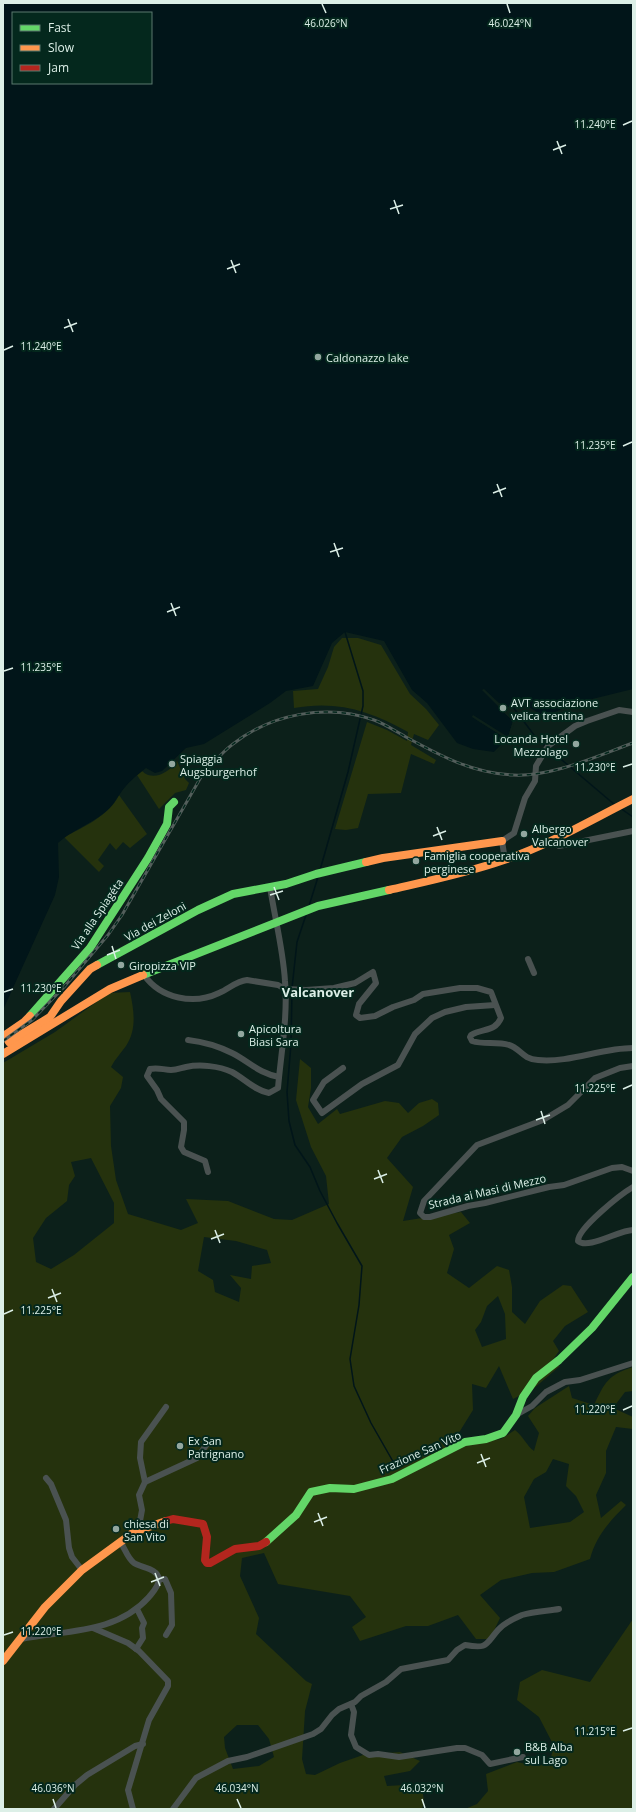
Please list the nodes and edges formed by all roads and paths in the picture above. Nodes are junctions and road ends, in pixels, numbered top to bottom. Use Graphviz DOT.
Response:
graph roads {
  1 [pos="633,712"];
  2 [pos="633,798"];
  3 [pos="174,802"];
  4 [pos="633,832"];
  5 [pos="553,839"];
  6 [pos="502,842"];
  7 [pos="505,860"];
  8 [pos="270,887"];
  9 [pos="276,922"];
  10 [pos="528,959"];
  11 [pos="534,973"];
  12 [pos="144,974"];
  13 [pos="289,989"];
  14 [pos="495,1005"];
  15 [pos="50,1017"];
  16 [pos="50,1027"];
  17 [pos="188,1040"];
  18 [pos="633,1048"];
  19 [pos="3,1054"];
  20 [pos="633,1066"];
  21 [pos="343,1068"];
  22 [pos="279,1077"];
  23 [pos="633,1171"];
  24 [pos="208,1172"];
  25 [pos="633,1187"];
  26 [pos="633,1230"];
  27 [pos="633,1277"];
  28 [pos="633,1363"];
  29 [pos="166,1407"];
  30 [pos="516,1415"];
  31 [pos="207,1444"];
  32 [pos="46,1478"];
  33 [pos="145,1482"];
  34 [pos="134,1532"];
  35 [pos="121,1543"];
  36 [pos="82,1570"];
  37 [pos="159,1579"];
  38 [pos="137,1609"];
  39 [pos="559,1609"];
  40 [pos="93,1628"];
  41 [pos="166,1635"];
  42 [pos="19,1642"];
  43 [pos="136,1650"];
  44 [pos="3,1661"];
  45 [pos="351,1704"];
  46 [pos="143,1744"];
  47 [pos="523,1757"];
  48 [pos="54,1809"];
  49 [pos="133,1809"];
  50 [pos="172,1809"];
  1 -- 6 [label="street"];
  2 -- 5 [label="street"];
  3 -- 15 [label="street, Via alla Spiagéta"];
  4 -- 5 [label="street"];
  5 -- 7 [label="street"];
  6 -- 7 [label="street"];
  6 -- 8 [label="street, Via dei Zeloni"];
  7 -- 9 [label="street"];
  8 -- 9 [label="street"];
  8 -- 15 [label="street, Via dei Zeloni"];
  9 -- 12 [label="street"];
  9 -- 13 [label="street"];
  10 -- 11 [label="street"];
  12 -- 13 [label="street"];
  12 -- 16 [label="street"];
  13 -- 14 [label="street"];
  13 -- 22 [label="street"];
  14 -- 18 [label="street"];
  14 -- 21 [label="street"];
  15 -- 16 [label="street"];
  16 -- 19 [label="street"];
  17 -- 22 [label="street"];
  20 -- 23 [label="street, Strada ai Masi di Mezzo"];
  22 -- 24 [label="street"];
  25 -- 26 [label="street"];
  27 -- 30 [label="street"];
  28 -- 30 [label="street"];
  29 -- 33 [label="street"];
  30 -- 34 [label="street, Frazione San Vito"];
  31 -- 33 [label="street"];
  32 -- 36 [label="street"];
  33 -- 34 [label="street"];
  34 -- 35 [label="street"];
  35 -- 36 [label="street"];
  35 -- 37 [label="street"];
  36 -- 42 [label="street"];
  37 -- 38 [label="street"];
  37 -- 41 [label="street"];
  38 -- 40 [label="street"];
  38 -- 43 [label="street"];
  39 -- 45 [label="street"];
  40 -- 42 [label="street"];
  40 -- 43 [label="street"];
  42 -- 44 [label="street"];
  43 -- 46 [label="street"];
  45 -- 47 [label="street"];
  45 -- 50 [label="street"];
  46 -- 48 [label="street"];
  46 -- 49 [label="street"];
}
